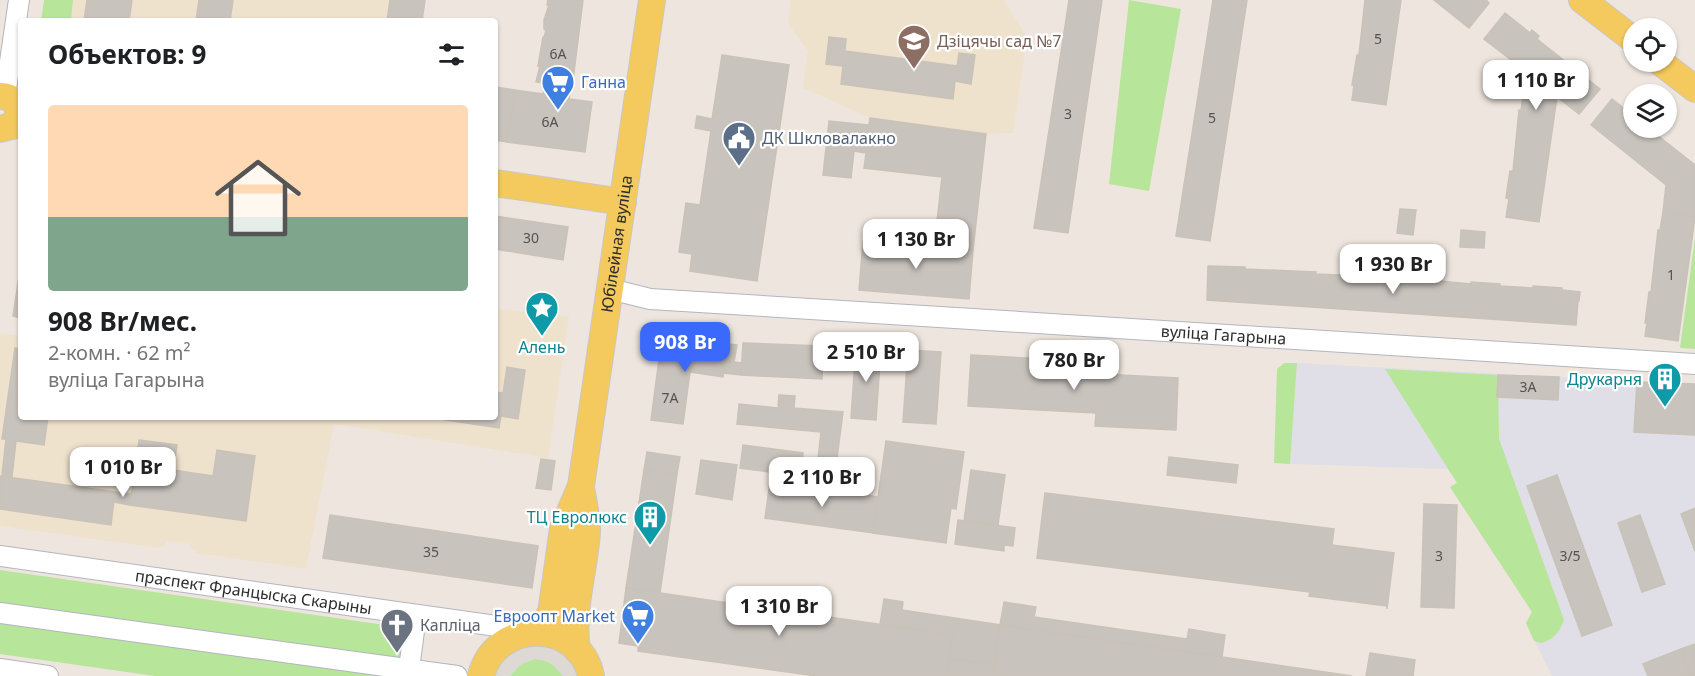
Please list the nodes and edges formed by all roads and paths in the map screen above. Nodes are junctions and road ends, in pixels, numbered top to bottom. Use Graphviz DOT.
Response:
graph roads {
  1 [pos="19,0"];
  2 [pos="652,0"];
  3 [pos="1582,0"];
  4 [pos="1623,32"];
  5 [pos="1673,72"];
  6 [pos="1695,89"];
  7 [pos="9,110"];
  8 [pos="498,183"];
  9 [pos="623,202"];
  10 [pos="610,289"];
  11 [pos="1695,364"];
  12 [pos="581,486"];
  13 [pos="0,556"];
  14 [pos="0,613"];
  15 [pos="416,616"];
  16 [pos="530,633"];
  17 [pos="577,650"];
  18 [pos="0,669"];
  19 [pos="409,669"];
  20 [pos="592,674"];
  21 [pos="48,676"];
  22 [pos="458,676"];
  23 [pos="481,676"];
  1 -- 7 [label="street"];
  2 -- 9 [label="main road, Юбілейная вуліца"];
  3 -- 4 [label="main road"];
  5 -- 6 [label="main road"];
  8 -- 9 [label="main road"];
  9 -- 10 [label="main road, Юбілейная вуліца"];
  10 -- 11 [label="street, вуліца Гагарына"];
  10 -- 12 [label="main road, Юбілейная вуліца"];
  12 -- 16 [label="main road, Юбілейная вуліца"];
  12 -- 17 [label="main road, Юбілейная вуліца"];
  13 -- 15 [label="street, праспект Францыска Скарыны"];
  14 -- 19 [label="street"];
  15 -- 16 [label="street, праспект Францыска Скарыны"];
  15 -- 19 [label="street"];
  16 -- 17 [label="main road"];
  16 -- 23 [label="main road, Юбілейная вуліца"];
  17 -- 20 [label="main road"];
  18 -- 21 [label="street"];
  19 -- 22 [label="street"];
}
